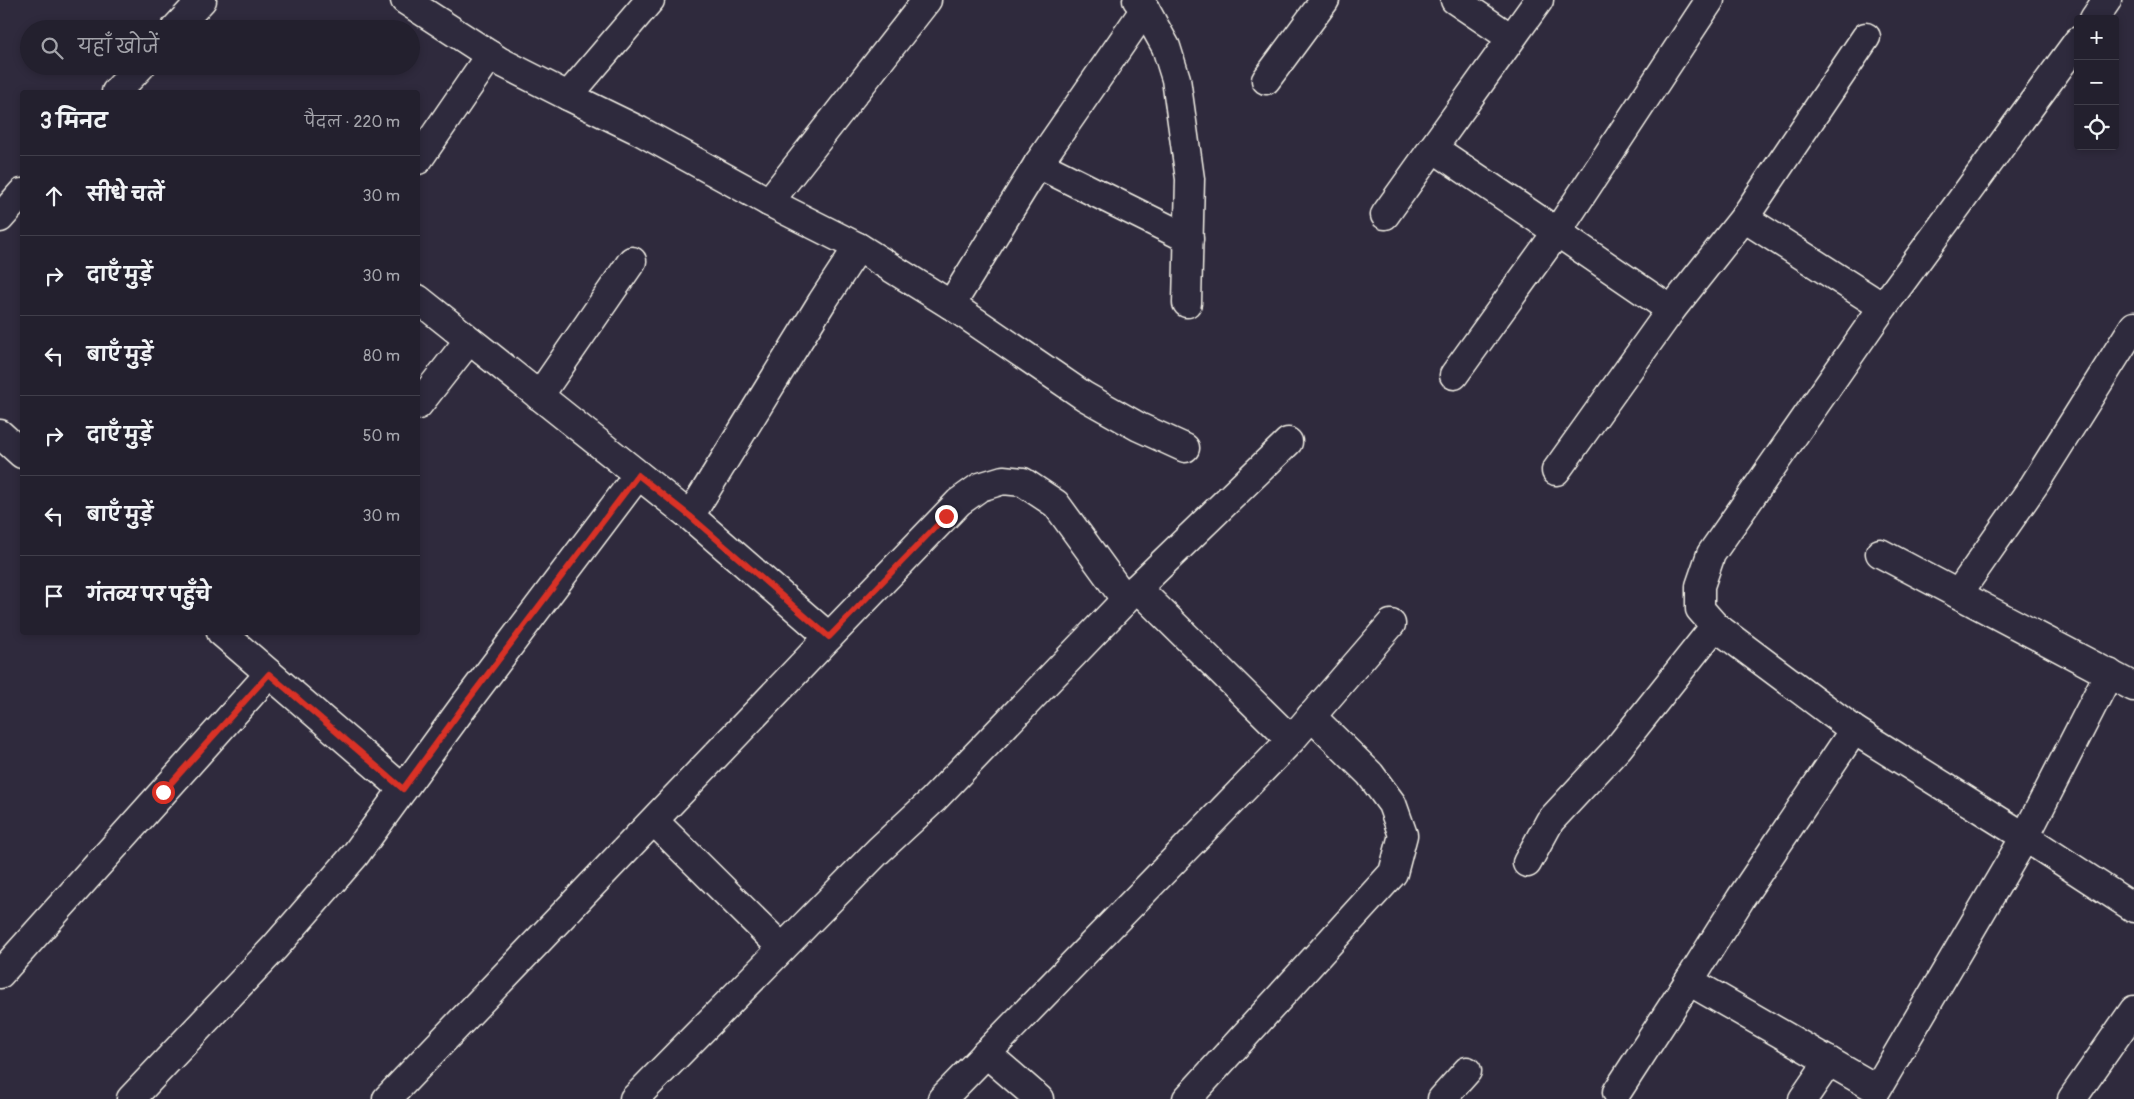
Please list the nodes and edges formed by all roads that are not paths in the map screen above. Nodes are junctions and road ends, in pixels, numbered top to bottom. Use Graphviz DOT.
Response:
graph roads {
  1 [pos="202,0"];
  2 [pos="405,0"];
  3 [pos="650,0"];
  4 [pos="927,0"];
  5 [pos="1325,0"];
  6 [pos="1454,0"];
  7 [pos="1539,0"];
  8 [pos="1710,0"];
  9 [pos="2107,0"];
  10 [pos="1141,4"];
  11 [pos="2097,15"];
  12 [pos="183,20"];
  13 [pos="1511,38"];
  14 [pos="1866,38"];
  15 [pos="2074,46"];
  16 [pos="490,55"];
  17 [pos="132,75"];
  18 [pos="1266,80"];
  19 [pos="118,90"];
  20 [pos="568,96"];
  21 [pos="1433,148"];
  22 [pos="420,157"];
  23 [pos="1038,164"];
  24 [pos="20,195"];
  25 [pos="769,202"];
  26 [pos="1385,215"];
  27 [pos="0,218"];
  28 [pos="1744,218"];
  29 [pos="1557,232"];
  30 [pos="1189,239"];
  31 [pos="858,248"];
  32 [pos="632,261"];
  33 [pos="420,301"];
  34 [pos="1187,303"];
  35 [pos="951,305"];
  36 [pos="1883,307"];
  37 [pos="1671,310"];
  38 [pos="2134,326"];
  39 [pos="469,340"];
  40 [pos="1454,375"];
  41 [pos="539,396"];
  42 [pos="420,402"];
  43 [pos="0,434"];
  44 [pos="1288,442"];
  45 [pos="1185,448"];
  46 [pos="20,452"];
  47 [pos="1556,471"];
  48 [pos="638,475"];
  49 [pos="690,516"];
  50 [pos="1880,553"];
  51 [pos="1131,593"];
  52 [pos="1958,594"];
  53 [pos="1391,624"];
  54 [pos="1715,626"];
  55 [pos="227,635"];
  56 [pos="829,637"];
  57 [pos="2109,673"];
  58 [pos="269,674"];
  59 [pos="2134,687"];
  60 [pos="1311,716"];
  61 [pos="1854,730"];
  62 [pos="1290,740"];
  63 [pos="403,789"];
  64 [pos="654,821"];
  65 [pos="2025,837"];
  66 [pos="1526,863"];
  67 [pos="2134,908"];
  68 [pos="782,948"];
  69 [pos="0,974"];
  70 [pos="1689,981"];
  71 [pos="2134,1010"];
  72 [pos="986,1053"];
  73 [pos="1829,1061"];
  74 [pos="1467,1071"];
  75 [pos="1617,1092"];
  76 [pos="1885,1094"];
  77 [pos="131,1099"];
  78 [pos="387,1099"];
  79 [pos="634,1099"];
  80 [pos="942,1099"];
  81 [pos="1039,1099"];
  82 [pos="1187,1099"];
  83 [pos="1442,1099"];
  84 [pos="1803,1099"];
  85 [pos="2072,1099"];
  1 -- 12 [label="street"];
  2 -- 16 [label="street"];
  3 -- 20 [label="street"];
  4 -- 25 [label="street"];
  5 -- 18 [label="street"];
  6 -- 13 [label="street"];
  7 -- 13 [label="street"];
  8 -- 29 [label="street"];
  9 -- 11 [label="street"];
  10 -- 23 [label="street"];
  10 -- 30 [label="street"];
  13 -- 21 [label="street"];
  14 -- 28 [label="street"];
  15 -- 36 [label="street"];
  16 -- 20 [label="street"];
  16 -- 22 [label="street"];
  17 -- 19 [label="street"];
  20 -- 25 [label="street"];
  21 -- 26 [label="street"];
  21 -- 29 [label="street"];
  23 -- 30 [label="street"];
  23 -- 35 [label="street"];
  24 -- 27 [label="street"];
  25 -- 31 [label="street"];
  28 -- 36 [label="street"];
  28 -- 37 [label="street"];
  29 -- 37 [label="street"];
  29 -- 40 [label="street"];
  30 -- 34 [label="street"];
  31 -- 35 [label="street"];
  31 -- 49 [label="street"];
  32 -- 41 [label="street"];
  33 -- 39 [label="street"];
  35 -- 45 [label="street"];
  36 -- 54 [label="street"];
  37 -- 47 [label="street"];
  38 -- 52 [label="street"];
  39 -- 41 [label="street"];
  39 -- 42 [label="street"];
  41 -- 48 [label="street"];
  43 -- 46 [label="street"];
  44 -- 51 [label="street"];
  48 -- 49 [label="street"];
  48 -- 63 [label="street"];
  49 -- 56 [label="street"];
  50 -- 52 [label="street"];
  51 -- 56 [label="street"];
  51 -- 62 [label="street"];
  51 -- 68 [label="street"];
  52 -- 57 [label="street"];
  53 -- 60 [label="street"];
  54 -- 61 [label="street"];
  54 -- 66 [label="street"];
  55 -- 58 [label="street"];
  56 -- 64 [label="street"];
  57 -- 59 [label="street"];
  57 -- 65 [label="street"];
  58 -- 63 [label="street"];
  58 -- 69 [label="street"];
  60 -- 62 [label="street"];
  60 -- 82 [label="street"];
  61 -- 65 [label="street"];
  61 -- 70 [label="street"];
  62 -- 72 [label="street"];
  63 -- 77 [label="street"];
  64 -- 68 [label="street"];
  64 -- 78 [label="street"];
  65 -- 67 [label="street"];
  65 -- 76 [label="street"];
  68 -- 79 [label="street"];
  70 -- 73 [label="street"];
  70 -- 75 [label="street"];
  71 -- 85 [label="street"];
  72 -- 80 [label="street"];
  72 -- 81 [label="street"];
  73 -- 76 [label="street"];
  73 -- 84 [label="street"];
  74 -- 83 [label="street"];
}
